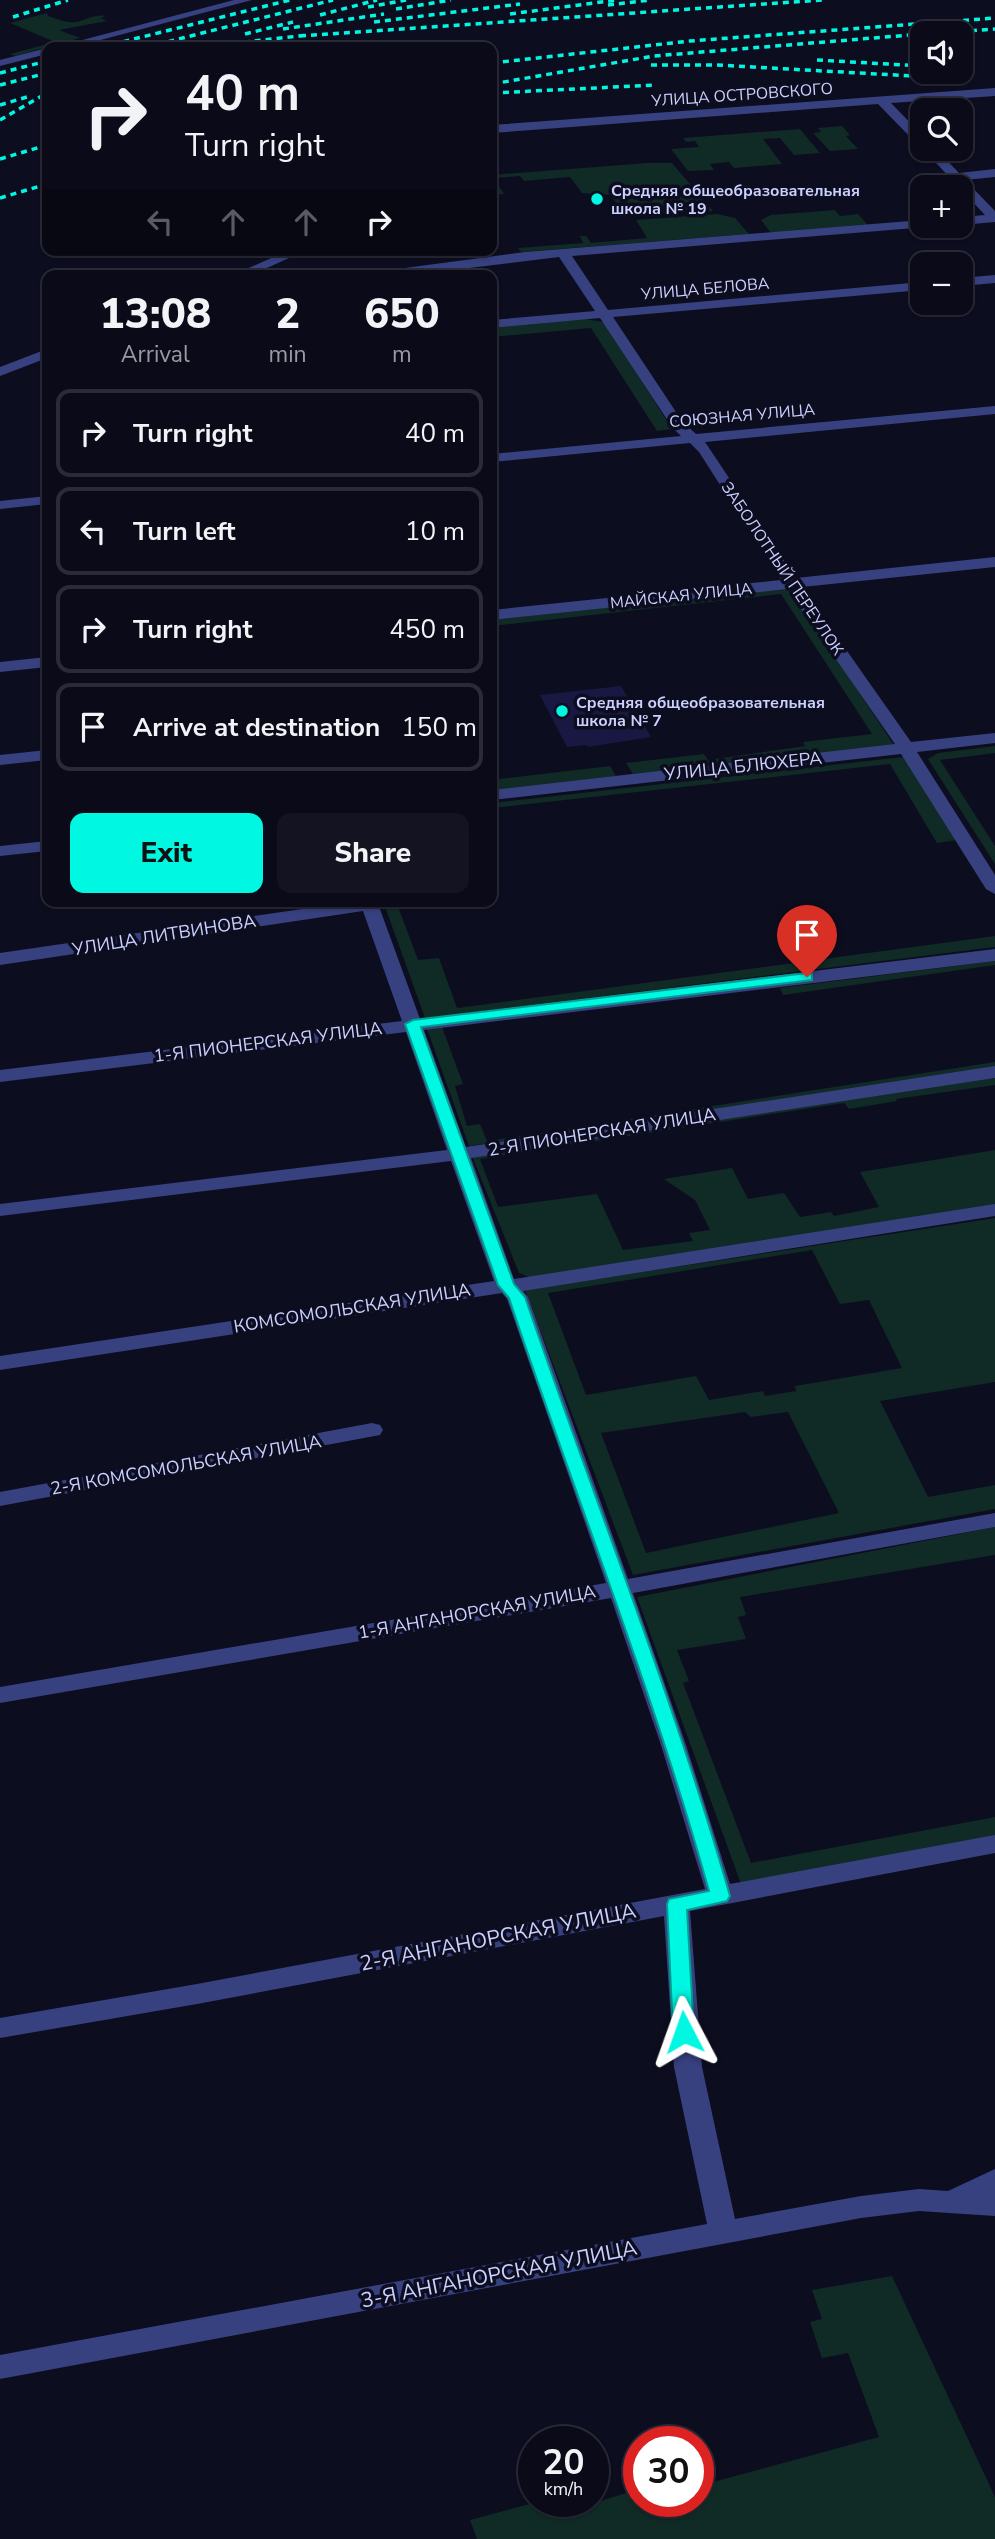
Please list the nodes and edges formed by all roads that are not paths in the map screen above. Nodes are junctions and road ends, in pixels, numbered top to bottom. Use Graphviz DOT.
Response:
graph roads {
  1 [pos="247,0"];
  2 [pos="82,42"];
  3 [pos="42,52"];
  4 [pos="0,63"];
  5 [pos="995,92"];
  6 [pos="881,100"];
  7 [pos="497,129"];
  8 [pos="910,130"];
  9 [pos="941,161"];
  10 [pos="995,173"];
  11 [pos="955,175"];
  12 [pos="973,175"];
  13 [pos="973,194"];
  14 [pos="995,218"];
  15 [pos="973,220"];
  16 [pos="910,225"];
  17 [pos="563,253"];
  18 [pos="497,254"];
  19 [pos="286,256"];
  20 [pos="484,256"];
  21 [pos="251,270"];
  22 [pos="407,270"];
  23 [pos="995,279"];
  24 [pos="973,281"];
  25 [pos="910,287"];
  26 [pos="605,314"];
  27 [pos="497,324"];
  28 [pos="42,354"];
  29 [pos="42,368"];
  30 [pos="0,372"];
  31 [pos="995,410"];
  32 [pos="692,438"];
  33 [pos="497,458"];
  34 [pos="42,501"];
  35 [pos="0,505"];
  36 [pos="995,562"];
  37 [pos="791,583"];
  38 [pos="497,614"];
  39 [pos="42,663"];
  40 [pos="0,667"];
  41 [pos="995,738"];
  42 [pos="905,748"];
  43 [pos="42,756"];
  44 [pos="0,760"];
  45 [pos="497,794"];
  46 [pos="42,847"];
  47 [pos="0,852"];
  48 [pos="995,889"];
  49 [pos="342,907"];
  50 [pos="369,907"];
  51 [pos="995,955"];
  52 [pos="0,959"];
  53 [pos="413,1024"];
  54 [pos="995,1072"];
  55 [pos="0,1076"];
  56 [pos="460,1154"];
  57 [pos="0,1210"];
  58 [pos="995,1210"];
  59 [pos="506,1285"];
  60 [pos="0,1363"];
  61 [pos="372,1430"];
  62 [pos="0,1499"];
  63 [pos="995,1520"];
  64 [pos="619,1587"];
  65 [pos="0,1695"];
  66 [pos="995,1844"];
  67 [pos="720,1896"];
  68 [pos="676,1904"];
  69 [pos="0,2028"];
  70 [pos="995,2180"];
  71 [pos="950,2202"];
  72 [pos="995,2205"];
  73 [pos="723,2232"];
  74 [pos="0,2367"];
  1 -- 2 [label="street"];
  3 -- 4 [label="street"];
  5 -- 6 [label="street, УЛИЦА ОСТРОВСКОГО"];
  6 -- 7 [label="street, УЛИЦА ОСТРОВСКОГО"];
  6 -- 8 [label="street"];
  9 -- 11 [label="street"];
  10 -- 12 [label="street"];
  13 -- 14 [label="street"];
  14 -- 15 [label="street"];
  16 -- 17 [label="street"];
  17 -- 18 [label="street"];
  17 -- 26 [label="street, ЗАБОЛОТНЫЙ ПЕРЕУЛОК"];
  19 -- 21 [label="street"];
  20 -- 22 [label="street"];
  23 -- 24 [label="street"];
  25 -- 26 [label="street, УЛИЦА БЕЛОВА"];
  26 -- 27 [label="street, УЛИЦА БЕЛОВА"];
  26 -- 32 [label="street, ЗАБОЛОТНЫЙ ПЕРЕУЛОК"];
  28 -- 30 [label="street"];
  29 -- 30 [label="street"];
  31 -- 32 [label="street, СОЮЗНАЯ УЛИЦА"];
  32 -- 33 [label="street, СОЮЗНАЯ УЛИЦА"];
  32 -- 37 [label="street, ЗАБОЛОТНЫЙ ПЕРЕУЛОК"];
  34 -- 35 [label="street"];
  36 -- 37 [label="street, МАЙСКАЯ УЛИЦА"];
  37 -- 38 [label="street, МАЙСКАЯ УЛИЦА"];
  37 -- 42 [label="street, ЗАБОЛОТНЫЙ ПЕРЕУЛОК"];
  39 -- 40 [label="street"];
  41 -- 42 [label="street, УЛИЦА БЛЮХЕРА"];
  42 -- 45 [label="street, УЛИЦА БЛЮХЕРА"];
  42 -- 48 [label="street, ЗАБОЛОТНЫЙ ПЕРЕУЛОК"];
  43 -- 44 [label="street"];
  46 -- 47 [label="street"];
  49 -- 52 [label="street, УЛИЦА ЛИТВИНОВА"];
  50 -- 53 [label="street"];
  51 -- 53 [label="street, 1-Я ПИОНЕРСКАЯ УЛИЦА"];
  53 -- 55 [label="street, 1-Я ПИОНЕРСКАЯ УЛИЦА"];
  53 -- 56 [label="street"];
  54 -- 56 [label="street, 2-Я ПИОНЕРСКАЯ УЛИЦА"];
  56 -- 57 [label="street, 2-Я ПИОНЕРСКАЯ УЛИЦА"];
  56 -- 59 [label="street"];
  58 -- 59 [label="street, КОМСОМОЛЬСКАЯ УЛИЦА"];
  59 -- 60 [label="street, КОМСОМОЛЬСКАЯ УЛИЦА"];
  59 -- 64 [label="street"];
  61 -- 62 [label="street, 2-Я КОМСОМОЛЬСКАЯ УЛИЦА"];
  63 -- 64 [label="street, 1-Я АНГАНОРСКАЯ УЛИЦА"];
  64 -- 65 [label="street, 1-Я АНГАНОРСКАЯ УЛИЦА"];
  64 -- 67 [label="street"];
  66 -- 67 [label="street, 2-Я АНГАНОРСКАЯ УЛИЦА"];
  67 -- 68 [label="street, 2-Я АНГАНОРСКАЯ УЛИЦА"];
  68 -- 69 [label="street, 2-Я АНГАНОРСКАЯ УЛИЦА"];
  68 -- 73 [label="street"];
  70 -- 71 [label="street, 3-Я АНГАНОРСКАЯ УЛИЦА"];
  71 -- 72 [label="street"];
  71 -- 73 [label="street, 3-Я АНГАНОРСКАЯ УЛИЦА"];
  73 -- 74 [label="street, 3-Я АНГАНОРСКАЯ УЛИЦА"];
}
